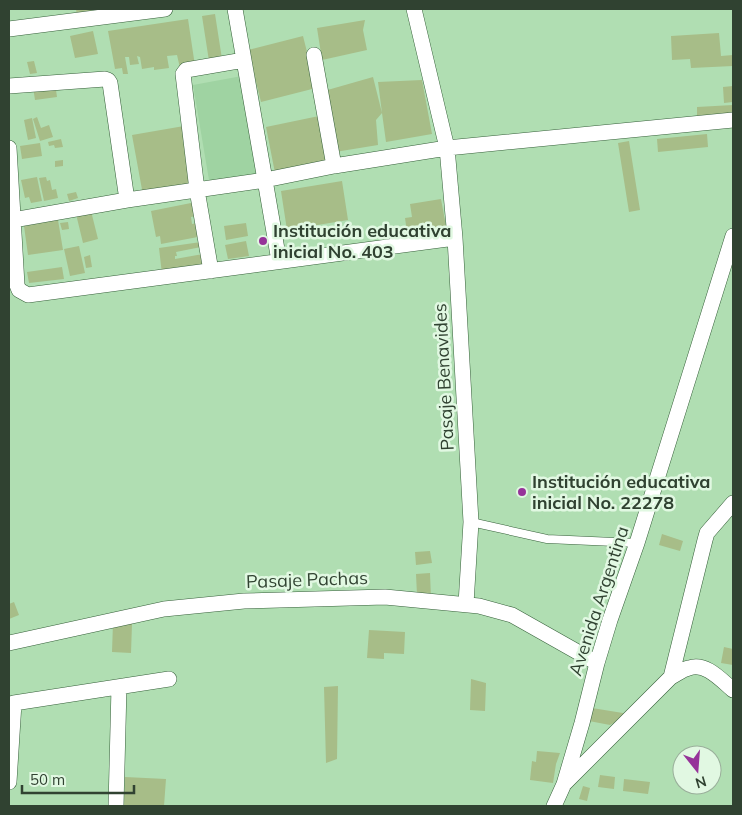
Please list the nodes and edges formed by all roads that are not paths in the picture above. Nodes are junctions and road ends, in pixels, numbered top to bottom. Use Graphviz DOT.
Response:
graph roads {
  1 [pos="165,9"];
  2 [pos="234,9"];
  3 [pos="414,9"];
  4 [pos="64,16"];
  5 [pos="9,29"];
  6 [pos="314,55"];
  7 [pos="244,60"];
  8 [pos="9,86"];
  9 [pos="733,120"];
  10 [pos="9,148"];
  11 [pos="447,148"];
  12 [pos="334,166"];
  13 [pos="265,180"];
  14 [pos="197,190"];
  15 [pos="127,200"];
  16 [pos="13,220"];
  17 [pos="733,236"];
  18 [pos="455,238"];
  19 [pos="279,262"];
  20 [pos="211,271"];
  21 [pos="733,503"];
  22 [pos="471,522"];
  23 [pos="637,543"];
  24 [pos="466,604"];
  25 [pos="9,644"];
  26 [pos="597,663"];
  27 [pos="671,677"];
  28 [pos="169,680"];
  29 [pos="120,687"];
  30 [pos="733,690"];
  31 [pos="9,782"];
  32 [pos="564,784"];
  33 [pos="116,806"];
  34 [pos="554,806"];
  1 -- 4 [label="street"];
  2 -- 7 [label="street"];
  3 -- 11 [label="street, Pasaje Benavides"];
  4 -- 5 [label="street"];
  6 -- 12 [label="street"];
  7 -- 13 [label="street"];
  7 -- 14 [label="street"];
  8 -- 15 [label="street"];
  9 -- 11 [label="street"];
  10 -- 16 [label="street"];
  11 -- 12 [label="street"];
  11 -- 18 [label="street, Pasaje Benavides"];
  12 -- 13 [label="street"];
  13 -- 14 [label="street"];
  13 -- 19 [label="street"];
  14 -- 15 [label="street"];
  14 -- 20 [label="street"];
  15 -- 16 [label="street"];
  16 -- 20 [label="street"];
  17 -- 23 [label="street, Avenida Argentina"];
  18 -- 19 [label="street"];
  18 -- 22 [label="street, Pasaje Benavides"];
  19 -- 20 [label="street"];
  21 -- 27 [label="street"];
  22 -- 23 [label="lane"];
  22 -- 24 [label="street, Pasaje Benavides"];
  23 -- 26 [label="street, Avenida Argentina"];
  24 -- 25 [label="street, Pasaje Pachas"];
  24 -- 26 [label="street, Pasaje Pachas"];
  26 -- 32 [label="street, Avenida Argentina"];
  27 -- 30 [label="street"];
  27 -- 32 [label="street"];
  28 -- 29 [label="street"];
  29 -- 31 [label="street"];
  29 -- 33 [label="street"];
  32 -- 34 [label="street, Avenida Argentina"];
}
